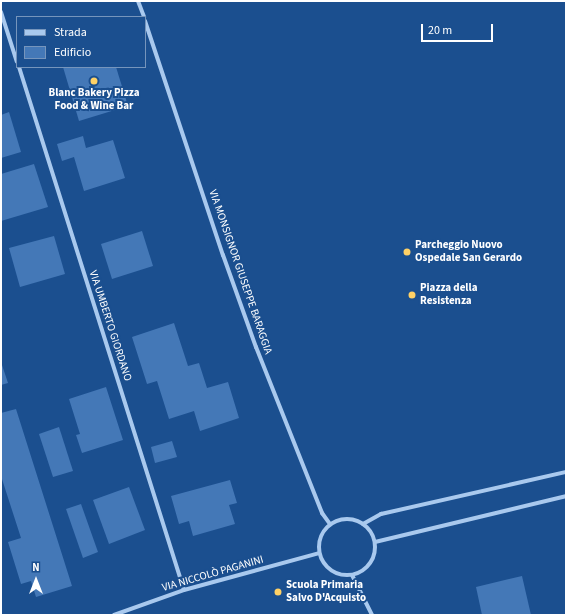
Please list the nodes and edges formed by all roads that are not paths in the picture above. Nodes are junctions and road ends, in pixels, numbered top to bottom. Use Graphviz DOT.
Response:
graph roads {
  1 [pos="138,1"];
  2 [pos="1,12"];
  3 [pos="144,16"];
  4 [pos="146,24"];
  5 [pos="16,59"];
  6 [pos="18,68"];
  7 [pos="566,472"];
  8 [pos="566,496"];
  9 [pos="330,524"];
  10 [pos="363,524"];
  11 [pos="375,542"];
  12 [pos="319,553"];
  13 [pos="352,575"];
  14 [pos="184,590"];
  15 [pos="114,615"];
  16 [pos="372,615"];
  1 -- 3 [label="street"];
  2 -- 5 [label="street"];
  4 -- 9 [label="street, VIA MONSIGNOR GIUSEPPE BARAGGIA"];
  6 -- 14 [label="street, VIA UMBERTO GIORDANO"];
  7 -- 10 [label="street"];
  8 -- 11 [label="street"];
  9 -- 10 [label="street"];
  9 -- 12 [label="street"];
  10 -- 11 [label="street"];
  11 -- 13 [label="street"];
  12 -- 13 [label="street"];
  12 -- 14 [label="street, VIA NICCOLÒ PAGANINI"];
  13 -- 16 [label="street"];
  14 -- 15 [label="street, VIA NICCOLÒ PAGANINI"];
}
